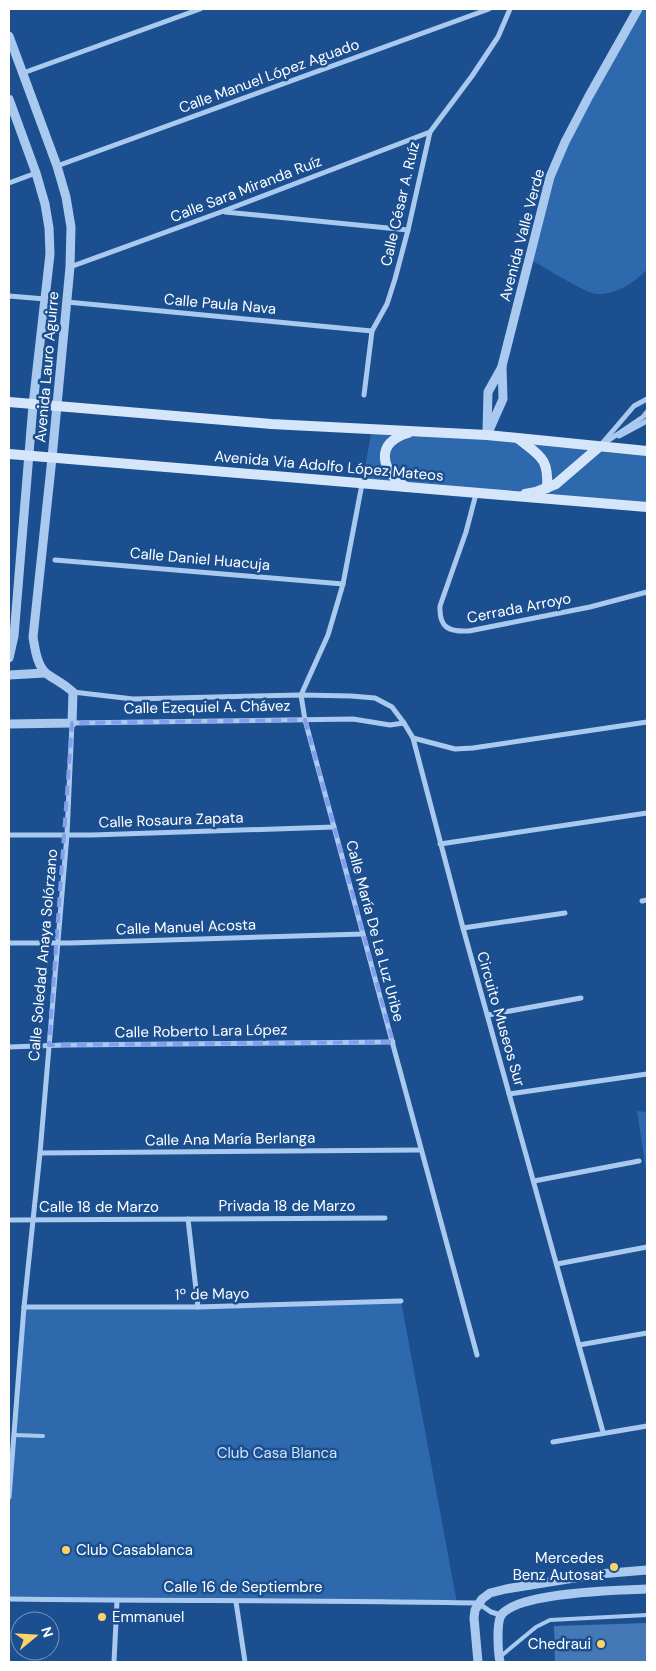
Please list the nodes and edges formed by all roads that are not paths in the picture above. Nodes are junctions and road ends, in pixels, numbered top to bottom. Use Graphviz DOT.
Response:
graph roads {
  1 [pos="200,9"];
  2 [pos="489,9"];
  3 [pos="510,9"];
  4 [pos="638,9"];
  5 [pos="9,36"];
  6 [pos="23,72"];
  7 [pos="9,99"];
  8 [pos="430,132"];
  9 [pos="56,166"];
  10 [pos="36,172"];
  11 [pos="9,183"];
  12 [pos="222,212"];
  13 [pos="408,230"];
  14 [pos="70,267"];
  15 [pos="9,296"];
  16 [pos="45,300"];
  17 [pos="66,302"];
  18 [pos="372,331"];
  19 [pos="502,366"];
  20 [pos="364,395"];
  21 [pos="647,399"];
  22 [pos="9,402"];
  23 [pos="33,405"];
  24 [pos="57,407"];
  25 [pos="647,412"];
  26 [pos="647,422"];
  27 [pos="416,431"];
  28 [pos="487,436"];
  29 [pos="518,438"];
  30 [pos="599,447"];
  31 [pos="647,451"];
  32 [pos="9,454"];
  33 [pos="28,456"];
  34 [pos="52,458"];
  35 [pos="362,484"];
  36 [pos="407,487"];
  37 [pos="547,488"];
  38 [pos="476,494"];
  39 [pos="514,496"];
  40 [pos="647,507"];
  41 [pos="55,560"];
  42 [pos="343,584"];
  43 [pos="647,592"];
  44 [pos="9,658"];
  45 [pos="45,672"];
  46 [pos="9,675"];
  47 [pos="73,692"];
  48 [pos="301,695"];
  49 [pos="305,720"];
  50 [pos="72,722"];
  51 [pos="647,722"];
  52 [pos="404,723"];
  53 [pos="9,724"];
  54 [pos="413,738"];
  55 [pos="647,814"];
  56 [pos="334,827"];
  57 [pos="9,835"];
  58 [pos="67,835"];
  59 [pos="440,844"];
  60 [pos="566,913"];
  61 [pos="462,928"];
  62 [pos="363,934"];
  63 [pos="9,943"];
  64 [pos="57,944"];
  65 [pos="581,998"];
  66 [pos="488,1015"];
  67 [pos="393,1042"];
  68 [pos="49,1045"];
  69 [pos="9,1047"];
  70 [pos="647,1074"];
  71 [pos="510,1094"];
  72 [pos="419,1150"];
  73 [pos="40,1153"];
  74 [pos="639,1161"];
  75 [pos="534,1180"];
  76 [pos="385,1218"];
  77 [pos="188,1219"];
  78 [pos="9,1220"];
  79 [pos="33,1220"];
  80 [pos="647,1248"];
  81 [pos="557,1264"];
  82 [pos="400,1302"];
  83 [pos="24,1307"];
  84 [pos="198,1307"];
  85 [pos="647,1333"];
  86 [pos="579,1345"];
  87 [pos="477,1355"];
  88 [pos="647,1426"];
  89 [pos="603,1432"];
  90 [pos="15,1435"];
  91 [pos="43,1436"];
  92 [pos="553,1442"];
  93 [pos="11,1457"];
  94 [pos="9,1497"];
  95 [pos="647,1570"];
  96 [pos="647,1589"];
  97 [pos="9,1599"];
  98 [pos="117,1600"];
  99 [pos="236,1602"];
  100 [pos="478,1604"];
  101 [pos="501,1615"];
  102 [pos="647,1615"];
  103 [pos="499,1660"];
  104 [pos="114,1662"];
  105 [pos="245,1662"];
  106 [pos="478,1662"];
  1 -- 6 [label="street"];
  2 -- 9 [label="street, Calle Manuel López Aguado"];
  3 -- 8 [label="street, Calle César A. Ruíz"];
  4 -- 19 [label="street, Avenida Valle Verde"];
  5 -- 6 [label="street, Avenida Lauro Aguirre"];
  6 -- 9 [label="street, Avenida Lauro Aguirre"];
  7 -- 10 [label="street, Avenida Lauro Aguirre"];
  8 -- 12 [label="street, Calle Sara Miranda Ruíz"];
  8 -- 13 [label="street, Calle César A. Ruíz"];
  9 -- 14 [label="street, Avenida Lauro Aguirre"];
  10 -- 11 [label="street"];
  10 -- 16 [label="street, Avenida Lauro Aguirre"];
  12 -- 13 [label="street"];
  12 -- 14 [label="street, Calle Sara Miranda Ruíz"];
  13 -- 18 [label="street, Calle César A. Ruíz"];
  14 -- 17 [label="street, Avenida Lauro Aguirre"];
  15 -- 16 [label="street"];
  16 -- 23 [label="street, Avenida Lauro Aguirre"];
  17 -- 18 [label="street, Calle Paula Nava"];
  17 -- 24 [label="street, Avenida Lauro Aguirre"];
  18 -- 20 [label="street, Calle César A. Ruíz"];
  19 -- 28 [label="street"];
  19 -- 28 [label="street, Avenida Valle Verde"];
  21 -- 30 [label="street"];
  22 -- 23 [label="main road"];
  23 -- 24 [label="main road"];
  23 -- 33 [label="street, Avenida Lauro Aguirre"];
  24 -- 27 [label="main road"];
  24 -- 34 [label="street, Avenida Lauro Aguirre"];
  25 -- 30 [label="street"];
  26 -- 30 [label="street"];
  27 -- 28 [label="main road"];
  27 -- 36 [label="main road"];
  28 -- 29 [label="main road"];
  29 -- 30 [label="main road"];
  29 -- 37 [label="main road"];
  30 -- 31 [label="main road"];
  30 -- 37 [label="main road"];
  32 -- 33 [label="main road, Avenida Via Adolfo López Mateos"];
  33 -- 34 [label="main road, Avenida Via Adolfo López Mateos"];
  33 -- 44 [label="street, Avenida Lauro Aguirre"];
  34 -- 35 [label="main road, Avenida Via Adolfo López Mateos"];
  34 -- 45 [label="street, Avenida Lauro Aguirre"];
  35 -- 36 [label="main road, Avenida Via Adolfo López Mateos"];
  35 -- 42 [label="street"];
  36 -- 38 [label="main road, Avenida Via Adolfo López Mateos"];
  37 -- 39 [label="main road"];
  38 -- 39 [label="main road, Avenida Via Adolfo López Mateos"];
  38 -- 43 [label="street, Cerrada Arroyo"];
  39 -- 40 [label="main road, Avenida Via Adolfo López Mateos"];
  41 -- 42 [label="street, Calle Daniel Huacuja"];
  42 -- 48 [label="street"];
  45 -- 46 [label="street"];
  45 -- 47 [label="street"];
  47 -- 48 [label="street, Calle Ezequiel A. Chávez"];
  47 -- 50 [label="street, Calle Soledad Anaya Solórzano"];
  48 -- 49 [label="street"];
  48 -- 52 [label="street, Circuito Museos Sur"];
  49 -- 50 [label="street, Calle Ezequiel A. Chávez"];
  49 -- 52 [label="street, Calle Ezequiel A. Chávez"];
  49 -- 56 [label="street, Calle María De La Luz Uribe"];
  50 -- 53 [label="street, Calle Ezequiel A. Chávez"];
  50 -- 58 [label="street, Calle Soledad Anaya Solórzano"];
  51 -- 54 [label="street"];
  52 -- 54 [label="street, Circuito Museos Sur"];
  54 -- 59 [label="street, Circuito Museos Sur"];
  55 -- 59 [label="street"];
  56 -- 58 [label="street, Calle Rosaura Zapata"];
  56 -- 62 [label="street, Calle María De La Luz Uribe"];
  57 -- 58 [label="street, Calle Rosaura Zapata"];
  58 -- 64 [label="street, Calle Soledad Anaya Solórzano"];
  59 -- 61 [label="street, Circuito Museos Sur"];
  60 -- 61 [label="street"];
  61 -- 66 [label="street, Circuito Museos Sur"];
  62 -- 64 [label="street, Calle Manuel Acosta"];
  62 -- 67 [label="street, Calle María De La Luz Uribe"];
  63 -- 64 [label="street, Calle Manuel Acosta"];
  64 -- 68 [label="street, Calle Soledad Anaya Solórzano"];
  65 -- 66 [label="street"];
  66 -- 71 [label="street, Circuito Museos Sur"];
  67 -- 68 [label="street, Calle Roberto Lara López"];
  67 -- 72 [label="street, Calle María De La Luz Uribe"];
  68 -- 69 [label="street, Calle Roberto Lara López"];
  68 -- 73 [label="street, Calle Soledad Anaya Solórzano"];
  70 -- 71 [label="street"];
  71 -- 75 [label="street, Circuito Museos Sur"];
  72 -- 73 [label="street, Calle Ana María Berlanga"];
  72 -- 87 [label="street, Calle María De La Luz Uribe"];
  73 -- 79 [label="street, Calle Soledad Anaya Solórzano"];
  74 -- 75 [label="street"];
  75 -- 81 [label="street, Circuito Museos Sur"];
  76 -- 77 [label="street, Privada 18 de Marzo"];
  77 -- 79 [label="street, Calle 18 de Marzo"];
  77 -- 84 [label="street"];
  78 -- 79 [label="street, Calle 18 de Marzo"];
  79 -- 83 [label="street, Calle Soledad Anaya Solórzano"];
  80 -- 81 [label="street"];
  81 -- 86 [label="street, Circuito Museos Sur"];
  82 -- 84 [label="street, 1º de Mayo"];
  83 -- 84 [label="street, 1º de Mayo"];
  83 -- 90 [label="street, Calle Soledad Anaya Solórzano"];
  85 -- 86 [label="street"];
  86 -- 89 [label="street, Circuito Museos Sur"];
  88 -- 89 [label="street"];
  89 -- 92 [label="street"];
  90 -- 91 [label="lane"];
  90 -- 93 [label="street, Calle Soledad Anaya Solórzano"];
  93 -- 94 [label="street, Calle Soledad Anaya Solórzano"];
  95 -- 100 [label="street"];
  96 -- 101 [label="street"];
  97 -- 98 [label="street, Calle 16 de Septiembre"];
  98 -- 99 [label="street, Calle 16 de Septiembre"];
  98 -- 104 [label="street"];
  99 -- 100 [label="street, Calle 16 de Septiembre"];
  99 -- 105 [label="street"];
  100 -- 101 [label="street, Calle 16 de Septiembre"];
  100 -- 106 [label="street"];
  101 -- 103 [label="street"];
  102 -- 103 [label="lane"];
}
